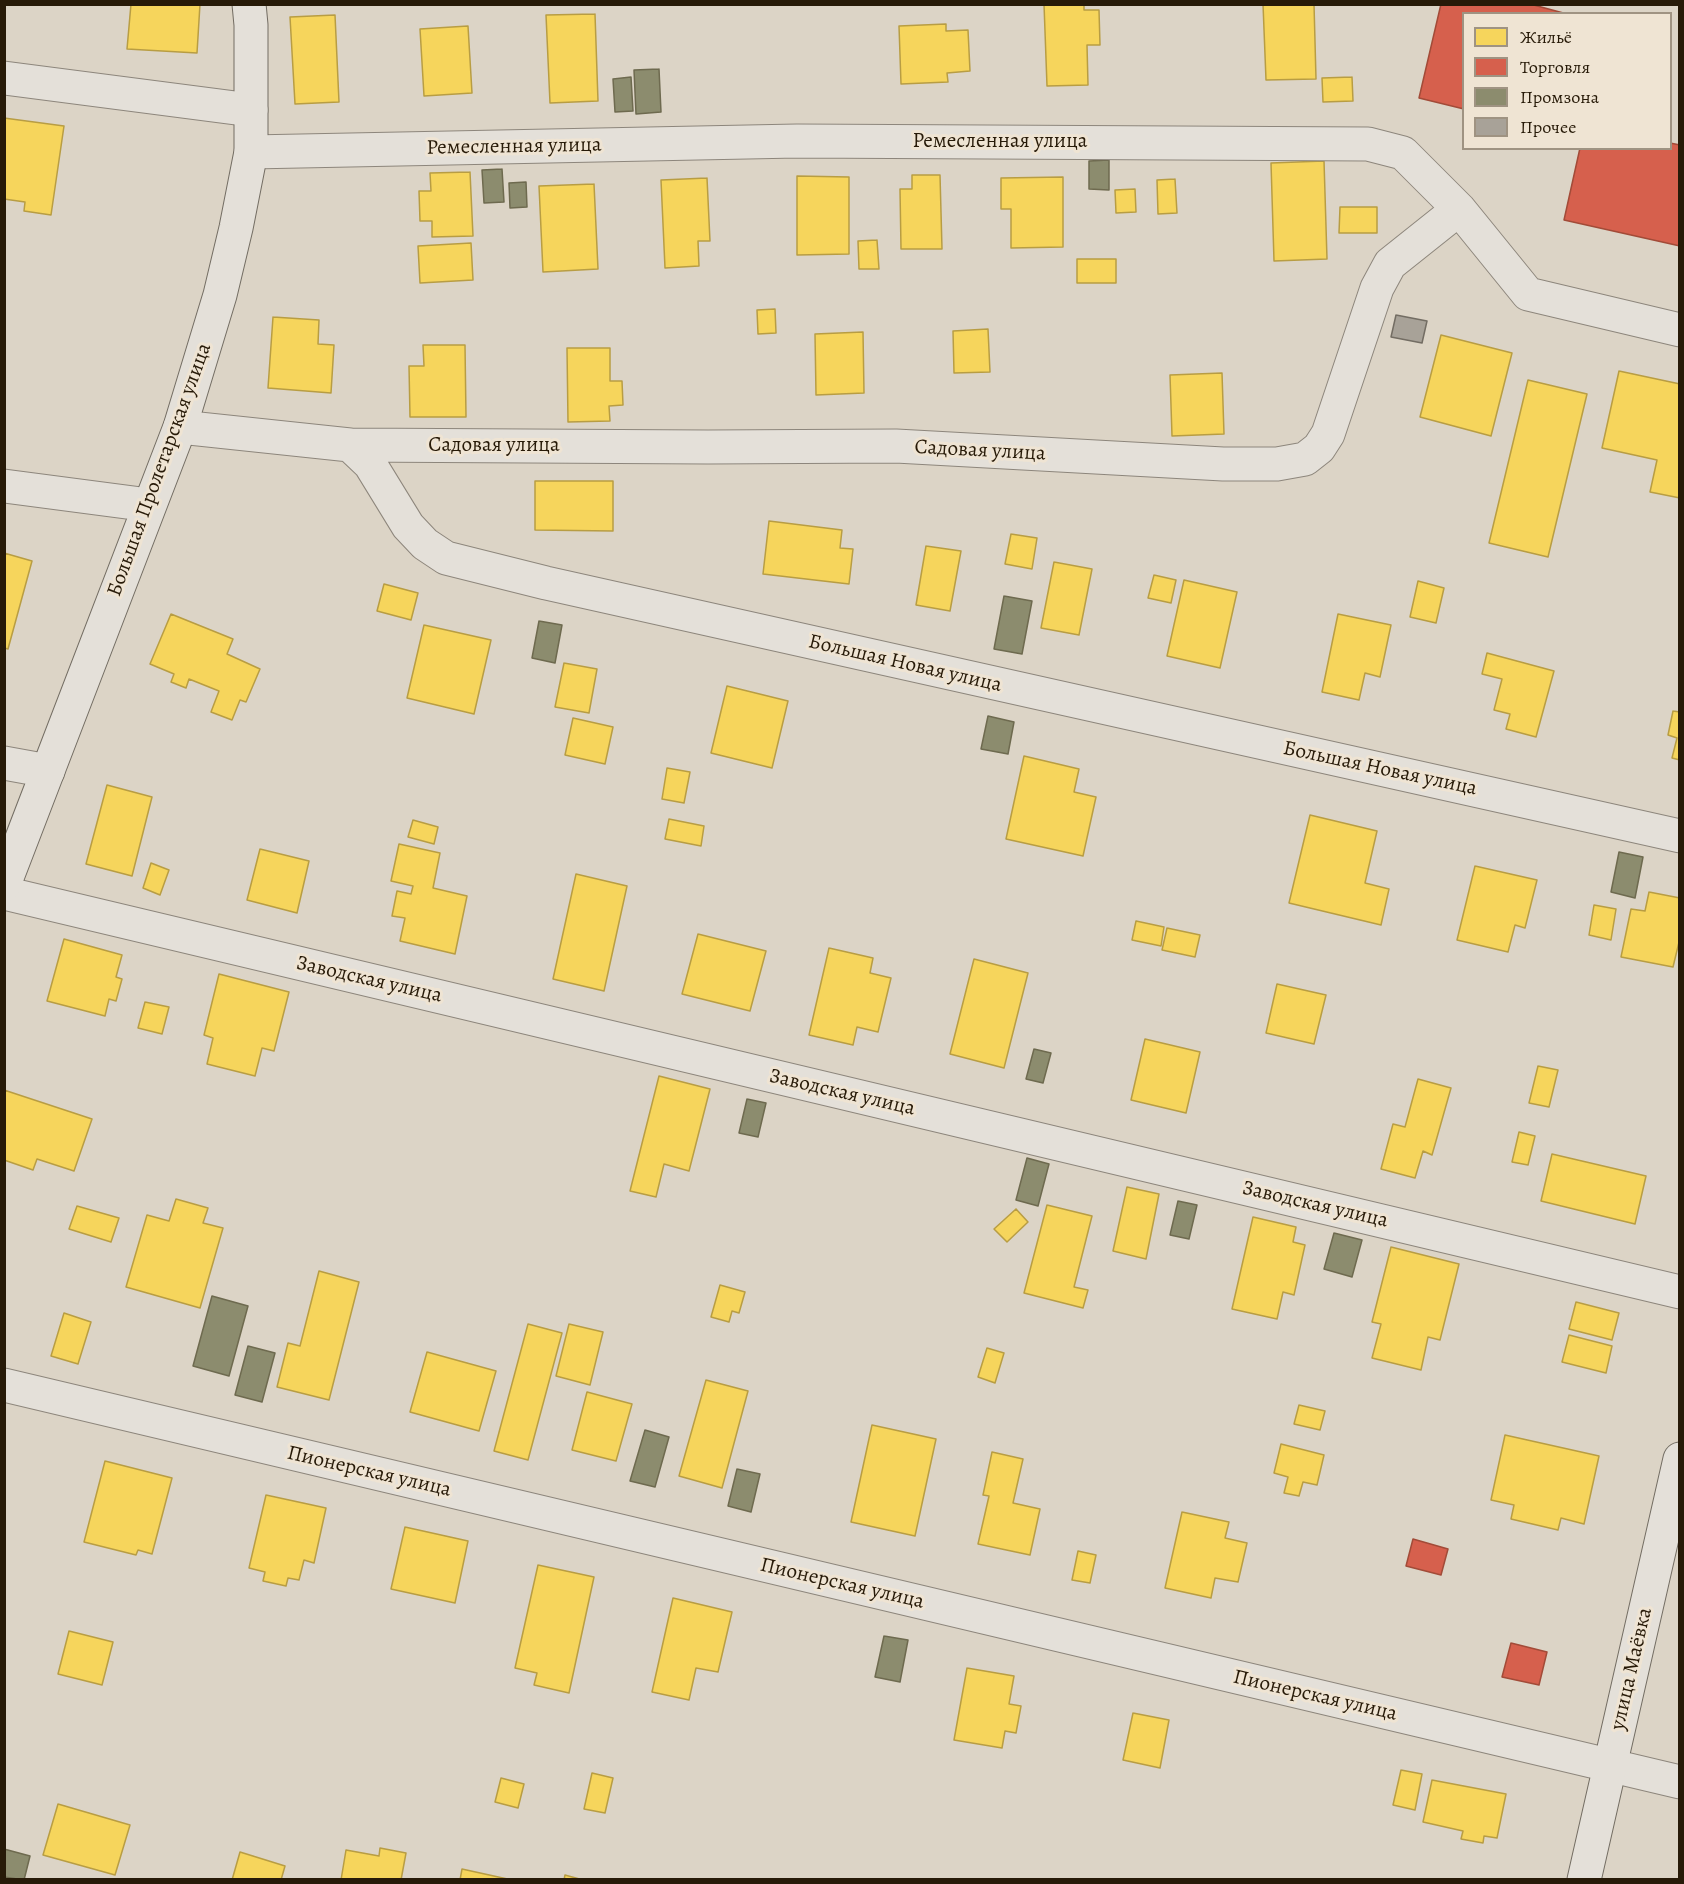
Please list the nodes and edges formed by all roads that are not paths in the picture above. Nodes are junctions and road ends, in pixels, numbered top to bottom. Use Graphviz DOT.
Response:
graph roads {
  1 [pos="249,4"];
  2 [pos="4,78"];
  3 [pos="251,110"];
  4 [pos="251,152"];
  5 [pos="1459,209"];
  6 [pos="1680,330"];
  7 [pos="180,427"];
  8 [pos="350,445"];
  9 [pos="4,486"];
  10 [pos="149,506"];
  11 [pos="4,763"];
  12 [pos="48,771"];
  13 [pos="1680,836"];
  14 [pos="4,885"];
  15 [pos="4,893"];
  16 [pos="1680,1292"];
  17 [pos="4,1385"];
  18 [pos="1680,1458"];
  19 [pos="1610,1765"];
  20 [pos="1680,1782"];
  21 [pos="1584,1880"];
  1 -- 3 [label="street, Большая Пролетарская улица"];
  2 -- 3 [label="street"];
  3 -- 4 [label="street, Большая Пролетарская улица"];
  4 -- 5 [label="street, Ремесленная улица"];
  4 -- 7 [label="street, Большая Пролетарская улица"];
  5 -- 6 [label="street, Ремесленная улица"];
  5 -- 8 [label="street, Садовая улица"];
  7 -- 8 [label="street"];
  7 -- 10 [label="street, Большая Пролетарская улица"];
  8 -- 13 [label="street, Большая Новая улица"];
  9 -- 10 [label="street"];
  10 -- 12 [label="street, Большая Пролетарская улица"];
  11 -- 12 [label="street"];
  12 -- 14 [label="street, Большая Пролетарская улица"];
  15 -- 16 [label="street, Заводская улица"];
  17 -- 19 [label="street, Пионерская улица"];
  18 -- 19 [label="street, улица Маёвка"];
  19 -- 20 [label="street, Пионерская улица"];
  19 -- 21 [label="street, улица Маёвка"];
}
